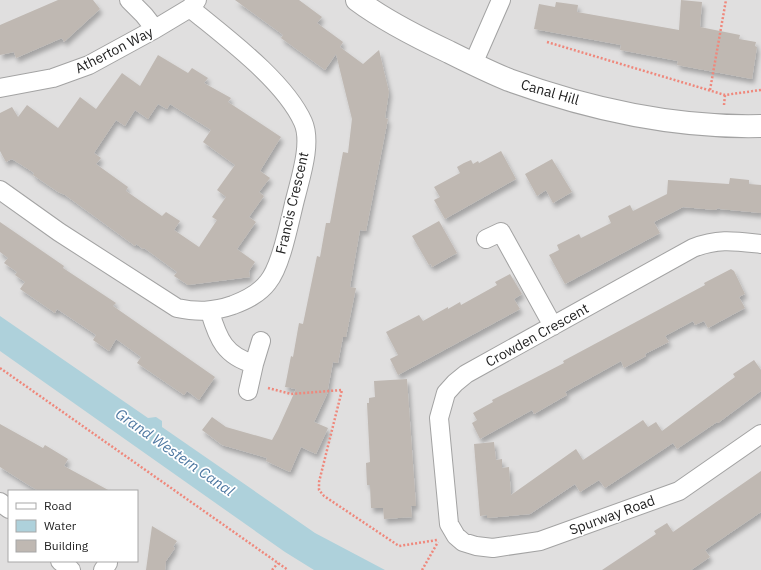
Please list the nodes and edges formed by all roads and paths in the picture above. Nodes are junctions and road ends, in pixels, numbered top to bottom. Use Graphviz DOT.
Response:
graph roads {
  1 [pos="129,0"];
  2 [pos="357,0"];
  3 [pos="501,0"];
  4 [pos="726,0"];
  5 [pos="193,4"];
  6 [pos="155,30"];
  7 [pos="547,42"];
  8 [pos="473,64"];
  9 [pos="0,88"];
  10 [pos="710,90"];
  11 [pos="761,90"];
  12 [pos="725,95"];
  13 [pos="724,109"];
  14 [pos="761,126"];
  15 [pos="0,190"];
  16 [pos="500,232"];
  17 [pos="761,244"];
  18 [pos="210,312"];
  19 [pos="553,326"];
  20 [pos="261,341"];
  21 [pos="254,364"];
  22 [pos="0,368"];
  23 [pos="248,387"];
  24 [pos="761,434"];
  25 [pos="0,502"];
  26 [pos="8,508"];
  27 [pos="446,535"];
  28 [pos="435,547"];
  29 [pos="61,562"];
  30 [pos="278,563"];
  31 [pos="71,570"];
  32 [pos="272,570"];
  33 [pos="288,570"];
  34 [pos="422,570"];
  1 -- 6 [label="street"];
  2 -- 8 [label="street, Canal Hill"];
  3 -- 8 [label="street"];
  4 -- 10 [label="path"];
  5 -- 6 [label="street, Atherton Way"];
  5 -- 18 [label="street, Francis Crescent"];
  6 -- 9 [label="street, Atherton Way"];
  7 -- 10 [label="path"];
  8 -- 14 [label="street, Canal Hill"];
  10 -- 12 [label="path"];
  11 -- 12 [label="path"];
  12 -- 13 [label="path"];
  15 -- 18 [label="street, Francis Crescent"];
  16 -- 19 [label="street"];
  17 -- 19 [label="street, Crowden Crescent"];
  18 -- 21 [label="street"];
  19 -- 27 [label="street, Crowden Crescent"];
  20 -- 21 [label="street"];
  21 -- 23 [label="street"];
  22 -- 30 [label="path"];
  23 -- 27 [label="path"];
  24 -- 27 [label="street, Spurway Road"];
  25 -- 26 [label="street"];
  28 -- 34 [label="path"];
  29 -- 31 [label="street"];
  30 -- 32 [label="path"];
  30 -- 33 [label="path"];
}
